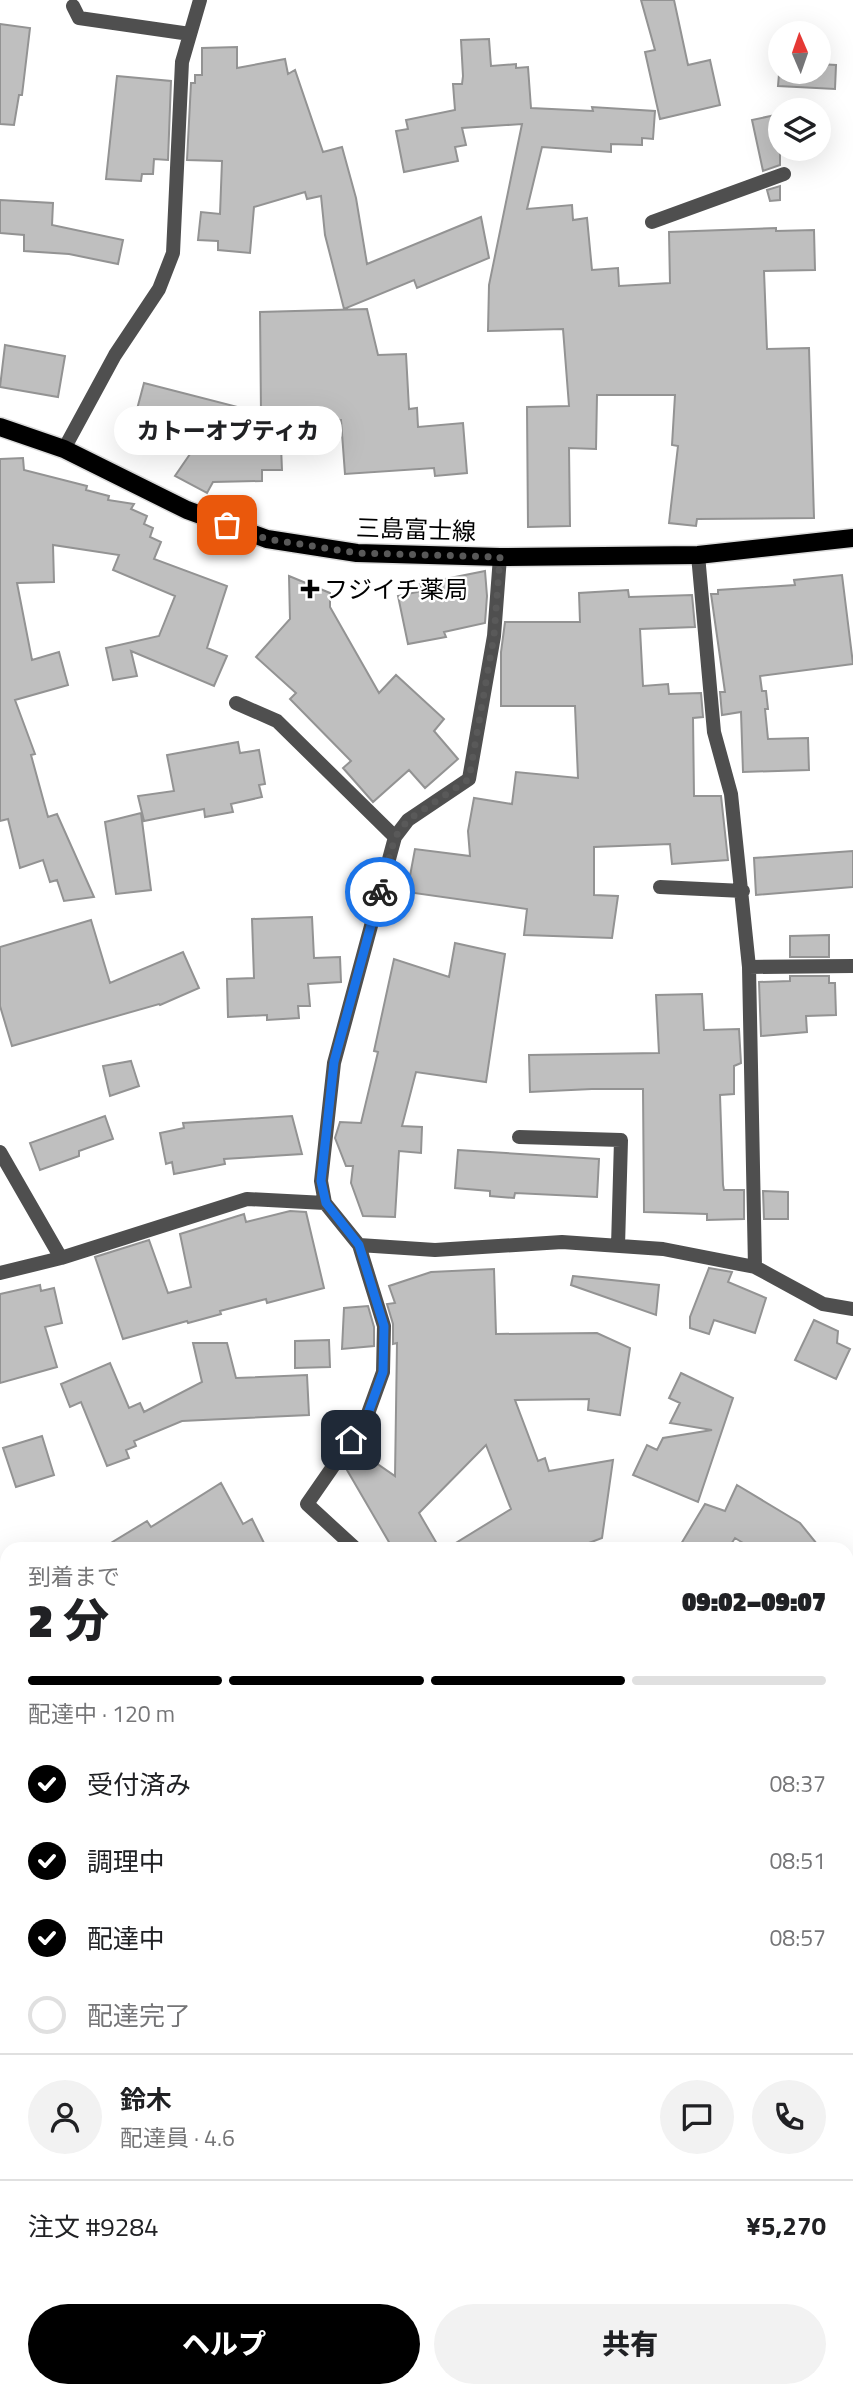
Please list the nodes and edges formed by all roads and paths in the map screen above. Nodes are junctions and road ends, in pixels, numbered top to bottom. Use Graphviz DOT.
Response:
graph roads {
  1 [pos="200,0"];
  2 [pos="73,6"];
  3 [pos="190,34"];
  4 [pos="784,174"];
  5 [pos="652,222"];
  6 [pos="0,427"];
  7 [pos="64,449"];
  8 [pos="853,538"];
  9 [pos="698,555"];
  10 [pos="500,557"];
  11 [pos="236,703"];
  12 [pos="395,837"];
  13 [pos="660,887"];
  14 [pos="743,891"];
  15 [pos="853,966"];
  16 [pos="749,967"];
  17 [pos="519,1137"];
  18 [pos="0,1152"];
  19 [pos="326,1203"];
  20 [pos="359,1245"];
  21 [pos="618,1246"];
  22 [pos="61,1258"];
  23 [pos="755,1267"];
  24 [pos="0,1273"];
  25 [pos="853,1309"];
  26 [pos="348,1542"];
  1 -- 3 [label="street"];
  2 -- 3 [label="street"];
  3 -- 7 [label="street"];
  4 -- 5 [label="street"];
  6 -- 7 [label="main road, 三島富士線"];
  7 -- 10 [label="main road, 三島富士線"];
  8 -- 9 [label="main road, 三島富士線"];
  9 -- 10 [label="main road, 三島富士線"];
  9 -- 14 [label="street"];
  10 -- 12 [label="street"];
  11 -- 12 [label="street"];
  12 -- 19 [label="street"];
  13 -- 14 [label="street"];
  14 -- 16 [label="street"];
  15 -- 16 [label="street"];
  16 -- 23 [label="street"];
  17 -- 21 [label="street"];
  18 -- 22 [label="street"];
  19 -- 20 [label="street"];
  19 -- 22 [label="street"];
  20 -- 21 [label="street"];
  20 -- 26 [label="street"];
  21 -- 23 [label="street"];
  22 -- 24 [label="street"];
  23 -- 25 [label="street"];
}
